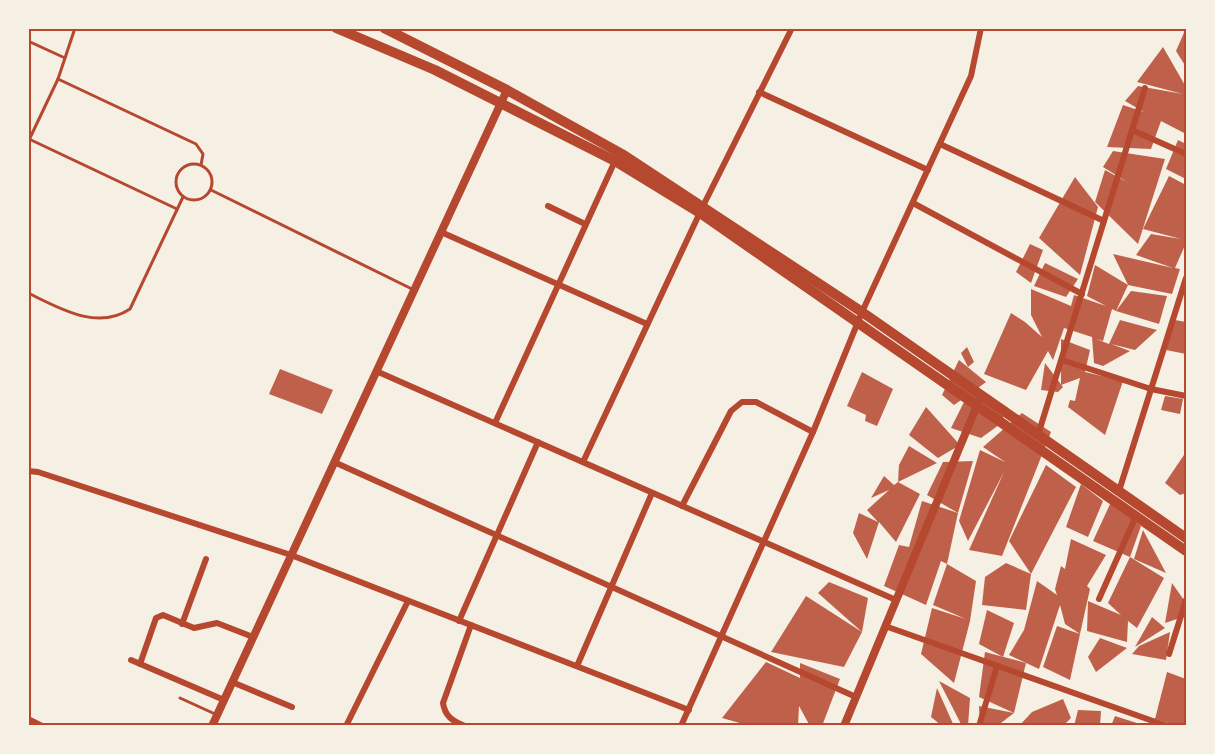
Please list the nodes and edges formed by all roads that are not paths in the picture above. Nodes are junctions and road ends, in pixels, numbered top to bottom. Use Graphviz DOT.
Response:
graph roads {
  1 [pos="75,28"];
  2 [pos="336,28"];
  3 [pos="384,28"];
  4 [pos="981,28"];
  5 [pos="790,31"];
  6 [pos="28,41"];
  7 [pos="65,58"];
  8 [pos="58,80"];
  9 [pos="1145,88"];
  10 [pos="507,90"];
  11 [pos="759,92"];
  12 [pos="501,103"];
  13 [pos="1132,130"];
  14 [pos="29,140"];
  15 [pos="940,144"];
  16 [pos="1186,154"];
  17 [pos="615,161"];
  18 [pos="201,165"];
  19 [pos="928,170"];
  20 [pos="211,190"];
  21 [pos="183,197"];
  22 [pos="913,203"];
  23 [pos="548,206"];
  24 [pos="177,209"];
  25 [pos="701,210"];
  26 [pos="1104,221"];
  27 [pos="585,224"];
  28 [pos="441,232"];
  29 [pos="1186,278"];
  30 [pos="558,284"];
  31 [pos="414,290"];
  32 [pos="28,293"];
  33 [pos="1082,294"];
  34 [pos="860,317"];
  35 [pos="647,324"];
  36 [pos="1062,360"];
  37 [pos="376,371"];
  38 [pos="1151,389"];
  39 [pos="1186,396"];
  40 [pos="979,400"];
  41 [pos="495,423"];
  42 [pos="813,432"];
  43 [pos="1038,435"];
  44 [pos="538,442"];
  45 [pos="334,462"];
  46 [pos="583,462"];
  47 [pos="28,471"];
  48 [pos="1119,491"];
  49 [pos="652,493"];
  50 [pos="682,506"];
  51 [pos="1136,516"];
  52 [pos="497,535"];
  53 [pos="1186,538"];
  54 [pos="764,542"];
  55 [pos="1186,551"];
  56 [pos="291,555"];
  57 [pos="206,559"];
  58 [pos="611,586"];
  59 [pos="1099,598"];
  60 [pos="896,600"];
  61 [pos="1186,600"];
  62 [pos="408,601"];
  63 [pos="459,621"];
  64 [pos="182,624"];
  65 [pos="471,625"];
  66 [pos="885,627"];
  67 [pos="722,636"];
  68 [pos="253,637"];
  69 [pos="1169,654"];
  70 [pos="131,660"];
  71 [pos="140,664"];
  72 [pos="577,666"];
  73 [pos="997,666"];
  74 [pos="232,682"];
  75 [pos="856,697"];
  76 [pos="180,698"];
  77 [pos="224,700"];
  78 [pos="292,707"];
  79 [pos="688,710"];
  80 [pos="217,715"];
  81 [pos="28,719"];
  82 [pos="682,725"];
  83 [pos="42,726"];
  84 [pos="212,726"];
  85 [pos="346,726"];
  86 [pos="465,726"];
  87 [pos="844,726"];
  88 [pos="979,726"];
  89 [pos="1167,726"];
  1 -- 7 [label="lane"];
  2 -- 12 [label="main road"];
  3 -- 10 [label="main road"];
  4 -- 15 [label="street"];
  5 -- 11 [label="street"];
  6 -- 7 [label="lane"];
  7 -- 8 [label="lane"];
  8 -- 14 [label="lane"];
  8 -- 18 [label="lane"];
  9 -- 13 [label="street"];
  10 -- 12 [label="street"];
  10 -- 25 [label="main road"];
  11 -- 19 [label="street"];
  11 -- 25 [label="street"];
  12 -- 17 [label="main road"];
  12 -- 28 [label="street"];
  13 -- 16 [label="street"];
  13 -- 26 [label="street"];
  14 -- 24 [label="lane"];
  15 -- 19 [label="street"];
  15 -- 26 [label="street"];
  17 -- 25 [label="main road"];
  17 -- 27 [label="street"];
  18 -- 20 [label="lane"];
  18 -- 21 [label="lane"];
  19 -- 22 [label="street"];
  20 -- 21 [label="lane"];
  20 -- 31 [label="lane"];
  21 -- 24 [label="lane"];
  22 -- 33 [label="street"];
  22 -- 34 [label="street"];
  23 -- 27 [label="street"];
  24 -- 32 [label="lane"];
  25 -- 34 [label="main road"];
  25 -- 35 [label="street"];
  26 -- 33 [label="street"];
  27 -- 30 [label="street"];
  28 -- 30 [label="street"];
  28 -- 31 [label="street"];
  29 -- 38 [label="street"];
  30 -- 35 [label="street"];
  30 -- 41 [label="street"];
  31 -- 37 [label="street"];
  33 -- 36 [label="street"];
  34 -- 40 [label="main road"];
  34 -- 42 [label="street"];
  35 -- 46 [label="street"];
  36 -- 38 [label="street"];
  36 -- 43 [label="street"];
  37 -- 41 [label="street"];
  37 -- 45 [label="street"];
  38 -- 39 [label="street"];
  38 -- 48 [label="street"];
  40 -- 43 [label="main road"];
  40 -- 51 [label="main road"];
  40 -- 60 [label="street"];
  41 -- 44 [label="street"];
  42 -- 50 [label="street"];
  42 -- 54 [label="street"];
  43 -- 48 [label="main road"];
  44 -- 46 [label="street"];
  44 -- 52 [label="street"];
  45 -- 52 [label="street"];
  45 -- 56 [label="street"];
  46 -- 49 [label="street"];
  47 -- 56 [label="street"];
  48 -- 53 [label="main road"];
  49 -- 50 [label="street"];
  49 -- 58 [label="street"];
  50 -- 54 [label="street"];
  51 -- 55 [label="main road"];
  51 -- 59 [label="street"];
  52 -- 58 [label="street"];
  52 -- 63 [label="street"];
  54 -- 60 [label="street"];
  54 -- 67 [label="street"];
  56 -- 62 [label="street"];
  56 -- 68 [label="street"];
  57 -- 64 [label="street"];
  58 -- 67 [label="street"];
  58 -- 72 [label="street"];
  60 -- 66 [label="street"];
  61 -- 69 [label="street"];
  62 -- 63 [label="street"];
  62 -- 85 [label="street"];
  63 -- 65 [label="street"];
  64 -- 68 [label="street"];
  64 -- 71 [label="street"];
  65 -- 72 [label="street"];
  65 -- 86 [label="street"];
  66 -- 73 [label="street"];
  66 -- 75 [label="street"];
  67 -- 75 [label="street"];
  67 -- 79 [label="street"];
  68 -- 74 [label="street"];
  70 -- 71 [label="street"];
  71 -- 77 [label="street"];
  72 -- 79 [label="street"];
  73 -- 88 [label="street"];
  73 -- 89 [label="street"];
  74 -- 77 [label="street"];
  74 -- 78 [label="street"];
  75 -- 87 [label="street"];
  76 -- 80 [label="lane"];
  77 -- 80 [label="street"];
  79 -- 82 [label="street"];
  80 -- 84 [label="street"];
  81 -- 83 [label="street"];
}
